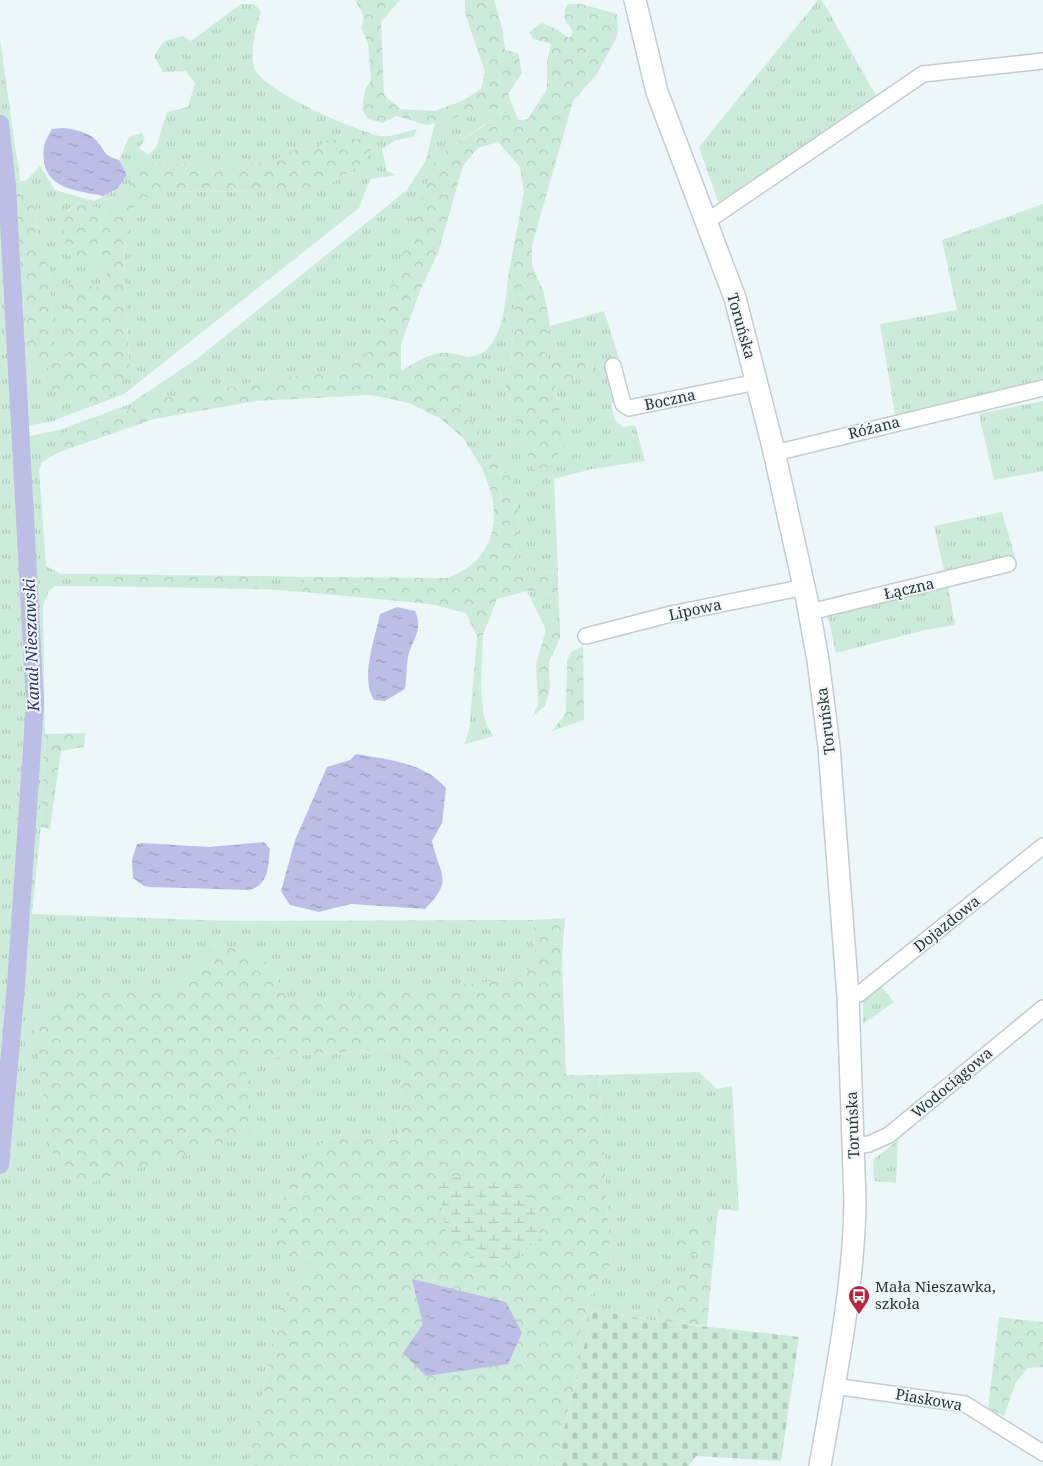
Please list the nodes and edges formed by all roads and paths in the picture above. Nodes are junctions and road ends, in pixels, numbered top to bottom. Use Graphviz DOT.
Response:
graph roads {
  1 [pos="634,0"];
  2 [pos="1043,60"];
  3 [pos="706,222"];
  4 [pos="614,366"];
  5 [pos="757,382"];
  6 [pos="1043,388"];
  7 [pos="775,453"];
  8 [pos="1008,564"];
  9 [pos="805,586"];
  10 [pos="810,612"];
  11 [pos="586,636"];
  12 [pos="1043,846"];
  13 [pos="848,996"];
  14 [pos="1043,1008"];
  15 [pos="855,1146"];
  16 [pos="833,1386"];
  17 [pos="1043,1453"];
  18 [pos="820,1466"];
  1 -- 3 [label="main road, Toruńska"];
  2 -- 3 [label="street"];
  3 -- 5 [label="main road, Toruńska"];
  4 -- 5 [label="street, Boczna"];
  5 -- 7 [label="main road, Toruńska"];
  6 -- 7 [label="street, Różana"];
  7 -- 9 [label="main road, Toruńska"];
  8 -- 10 [label="street, Łączna"];
  9 -- 10 [label="main road, Toruńska"];
  9 -- 11 [label="street, Lipowa"];
  10 -- 13 [label="main road, Toruńska"];
  12 -- 13 [label="street, Dojazdowa"];
  13 -- 15 [label="main road, Toruńska"];
  14 -- 15 [label="street, Wodociągowa"];
  15 -- 16 [label="main road, Toruńska"];
  16 -- 17 [label="street, Piaskowa"];
  16 -- 18 [label="main road, Toruńska"];
}
